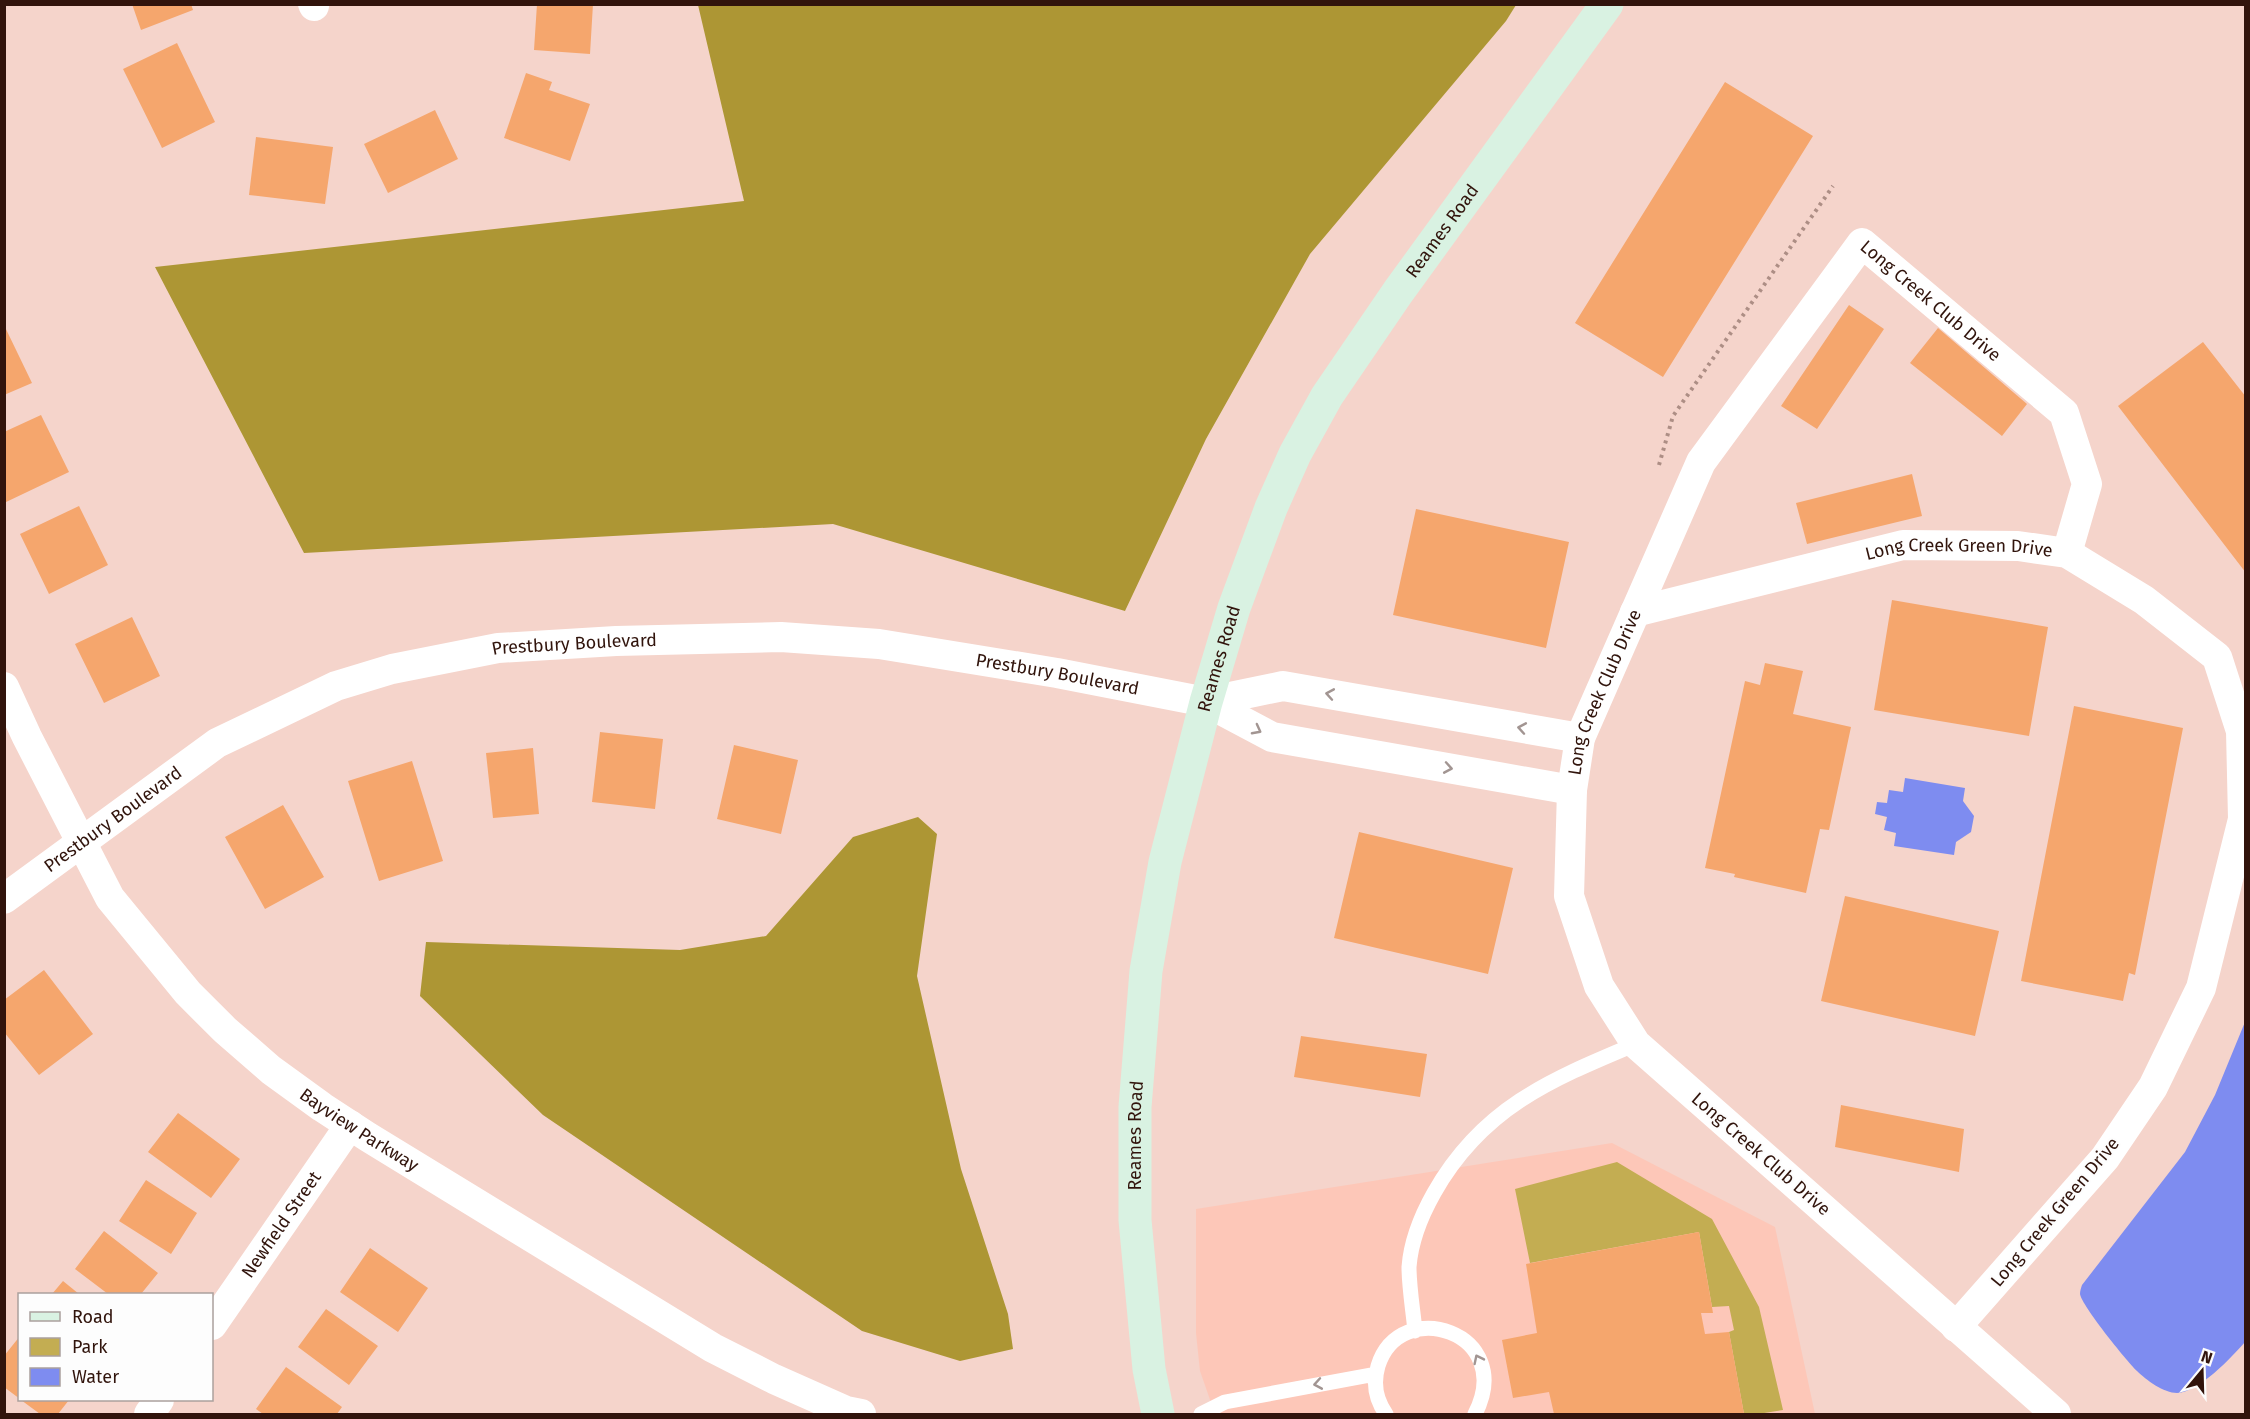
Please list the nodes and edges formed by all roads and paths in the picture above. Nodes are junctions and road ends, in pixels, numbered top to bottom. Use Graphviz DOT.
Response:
graph roads {
  1 [pos="1607,4"];
  2 [pos="1833,186"];
  3 [pos="1659,465"];
  4 [pos="2067,553"];
  5 [pos="1635,612"];
  6 [pos="4,687"];
  7 [pos="1206,702"];
  8 [pos="1580,738"];
  9 [pos="1572,790"];
  10 [pos="81,843"];
  11 [pos="4,899"];
  12 [pos="1636,1044"];
  13 [pos="350,1125"];
  14 [pos="213,1324"];
  15 [pos="1956,1327"];
  16 [pos="1415,1331"];
  17 [pos="1376,1374"];
  18 [pos="158,1401"];
  19 [pos="149,1414"];
  20 [pos="861,1414"];
  21 [pos="1158,1414"];
  22 [pos="1201,1414"];
  23 [pos="1386,1414"];
  24 [pos="1475,1414"];
  25 [pos="2056,1414"];
  1 -- 7 [label="main road, Reames Road"];
  2 -- 3 [label="path"];
  4 -- 5 [label="street, Long Creek Green Drive"];
  4 -- 5 [label="street, Long Creek Club Drive"];
  4 -- 15 [label="street, Long Creek Green Drive"];
  5 -- 8 [label="street, Long Creek Club Drive"];
  6 -- 10 [label="street, Bayview Parkway"];
  8 -- 7 [label="street, Prestbury Boulevard, one-way"];
  7 -- 9 [label="street, Prestbury Boulevard, one-way"];
  7 -- 10 [label="street, Prestbury Boulevard"];
  7 -- 21 [label="main road, Reames Road"];
  8 -- 9 [label="street, Long Creek Club Drive"];
  9 -- 12 [label="street, Long Creek Club Drive"];
  10 -- 11 [label="street, Prestbury Boulevard"];
  10 -- 13 [label="street, Bayview Parkway"];
  12 -- 15 [label="street, Long Creek Club Drive"];
  12 -- 16 [label="lane"];
  13 -- 14 [label="street, Newfield Street"];
  13 -- 20 [label="street, Bayview Parkway"];
  15 -- 25 [label="street, Long Creek Club Drive"];
  16 -- 17 [label="lane"];
  24 -- 16 [label="lane, one-way"];
  17 -- 22 [label="lane, one-way"];
  17 -- 23 [label="lane"];
  18 -- 19 [label="street"];
}
